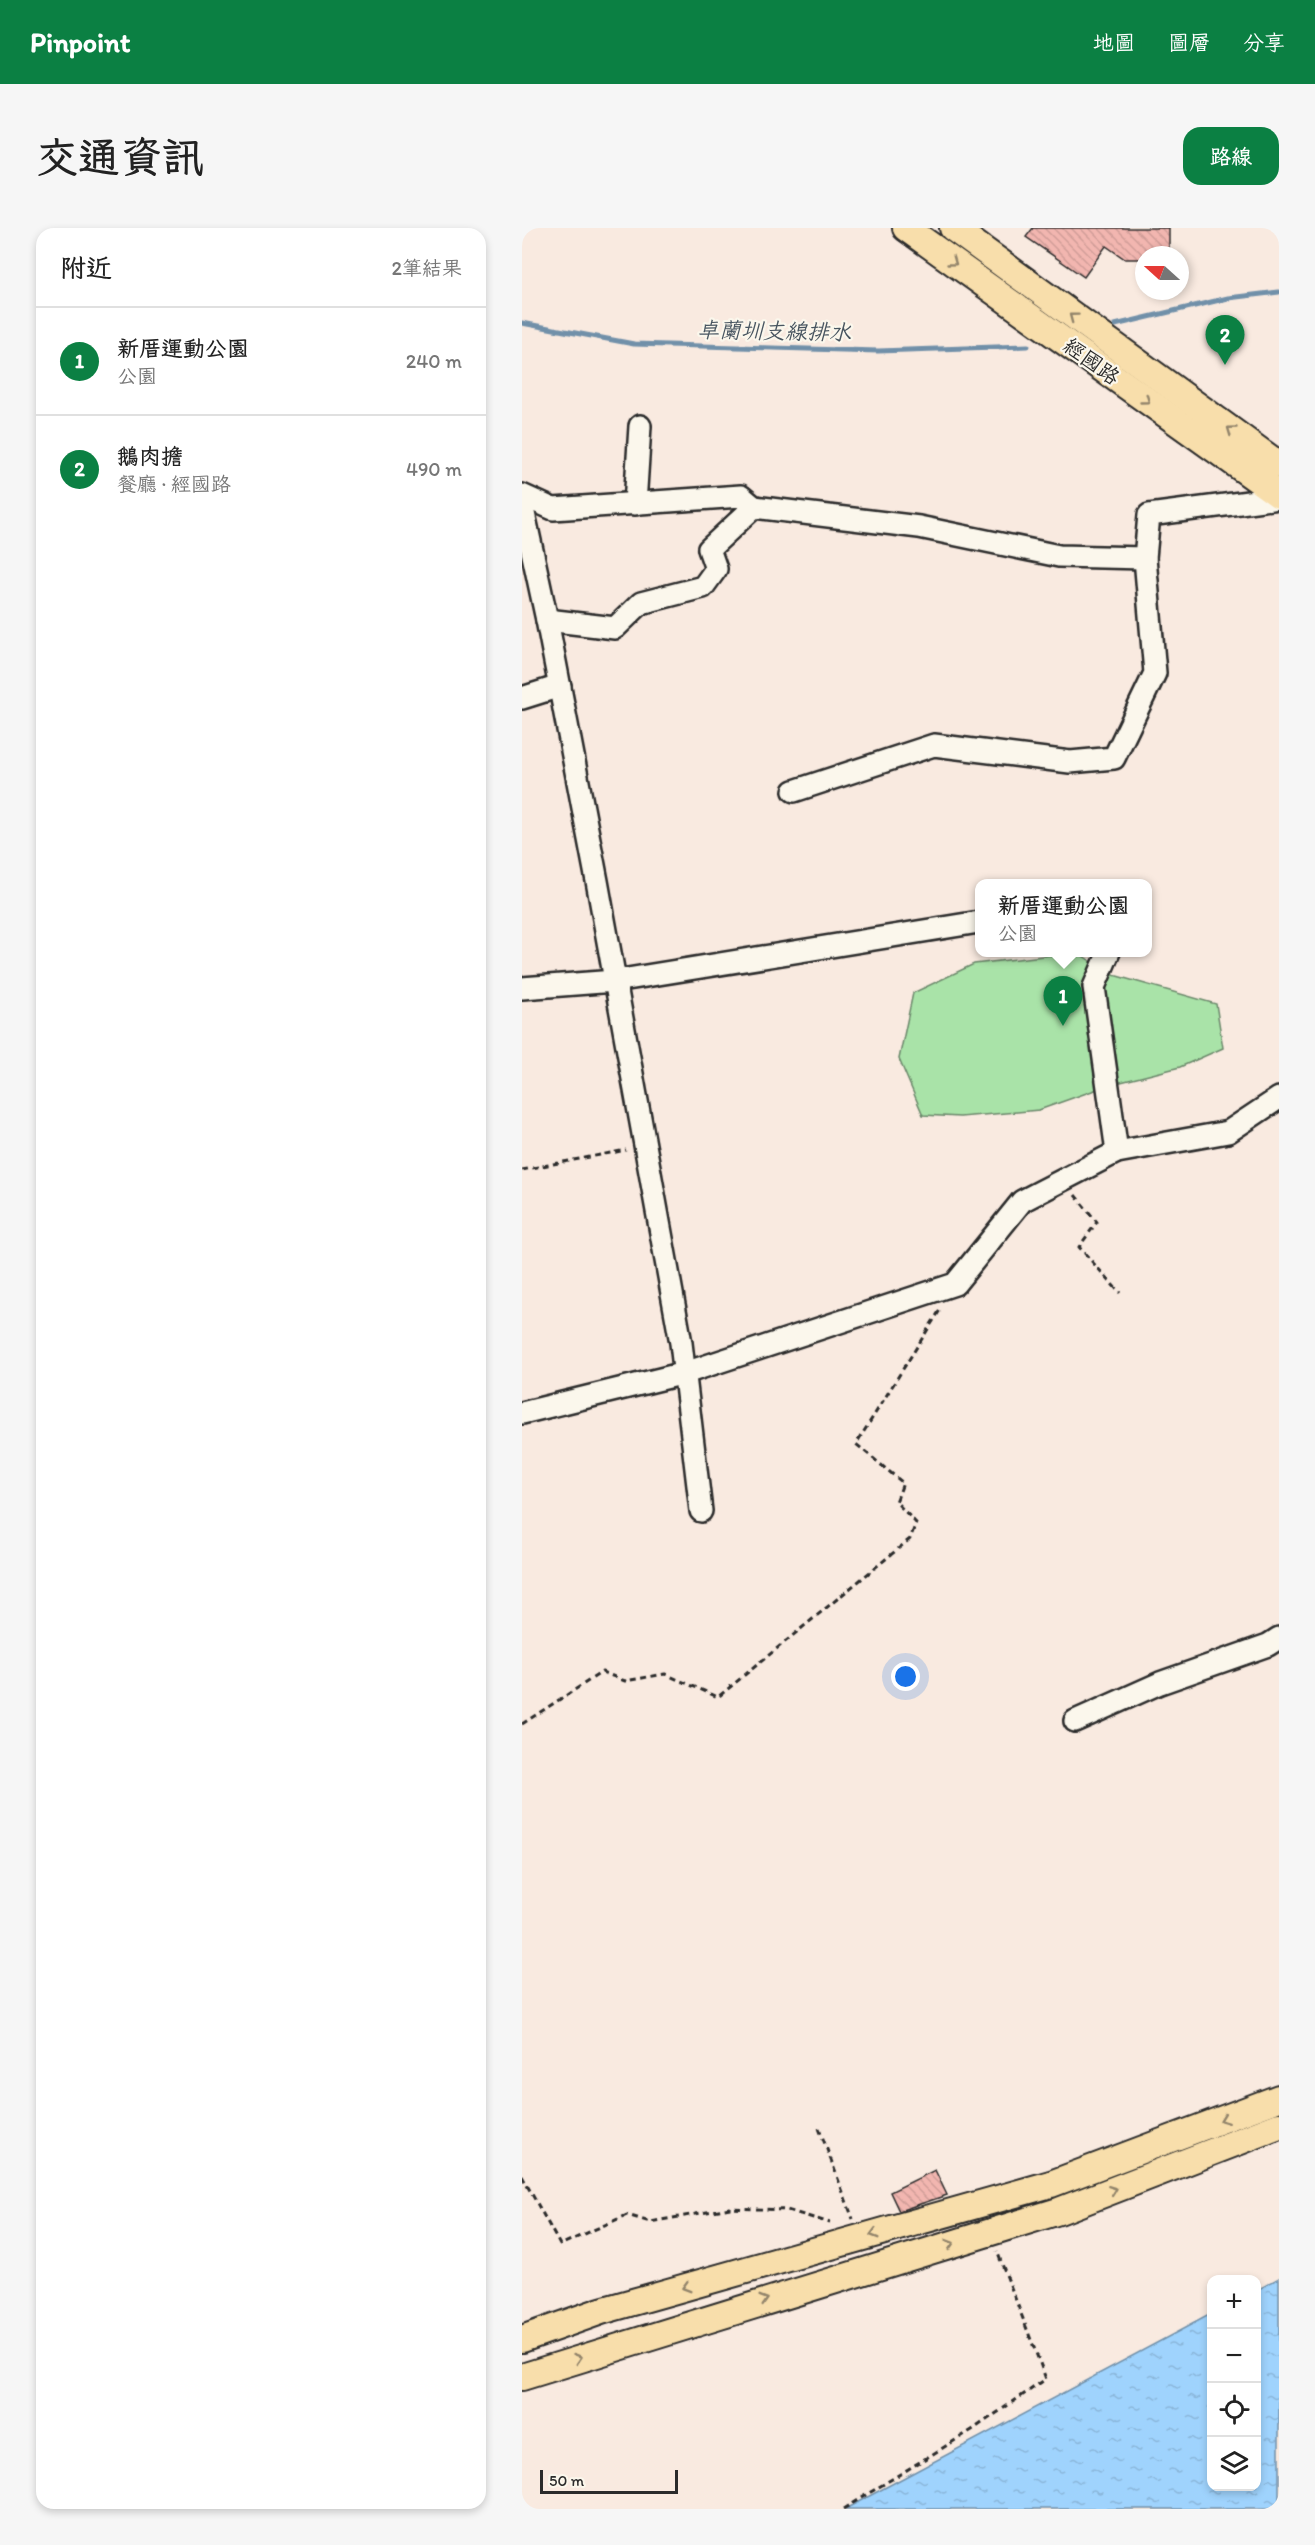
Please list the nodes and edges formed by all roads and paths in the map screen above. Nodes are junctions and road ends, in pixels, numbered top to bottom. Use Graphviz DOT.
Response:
graph roads {
  1 [pos="906,228"];
  2 [pos="953,228"];
  3 [pos="640,426"];
  4 [pos="1279,465"];
  5 [pos="522,495"];
  6 [pos="1279,496"];
  7 [pos="522,504"];
  8 [pos="634,504"];
  9 [pos="754,507"];
  10 [pos="1145,558"];
  11 [pos="547,620"];
  12 [pos="560,686"];
  13 [pos="522,698"];
  14 [pos="794,791"];
  15 [pos="975,923"];
  16 [pos="1107,957"];
  17 [pos="615,981"];
  18 [pos="522,988"];
  19 [pos="1279,1098"];
  20 [pos="645,1146"];
  21 [pos="1117,1152"];
  22 [pos="522,1170"];
  23 [pos="1063,1180"];
  24 [pos="955,1284"];
  25 [pos="1120,1293"];
  26 [pos="685,1373"];
  27 [pos="522,1413"];
  28 [pos="701,1511"];
  29 [pos="1279,1638"];
  30 [pos="1075,1721"];
  31 [pos="522,1724"];
  32 [pos="1279,2098"];
  33 [pos="1279,2126"];
  34 [pos="819,2128"];
  35 [pos="522,2176"];
  36 [pos="989,2232"];
  37 [pos="859,2235"];
  38 [pos="522,2339"];
  39 [pos="522,2377"];
  40 [pos="843,2509"];
  1 -- 6 [label="main road, 經國路, one-way"];
  4 -- 2 [label="main road, 經國路, one-way"];
  3 -- 8 [label="lane"];
  5 -- 8 [label="lane"];
  6 -- 10 [label="lane"];
  7 -- 11 [label="lane"];
  8 -- 9 [label="lane"];
  9 -- 10 [label="lane"];
  9 -- 11 [label="lane"];
  10 -- 14 [label="lane"];
  11 -- 12 [label="lane"];
  12 -- 13 [label="lane"];
  12 -- 17 [label="lane"];
  15 -- 17 [label="lane"];
  16 -- 21 [label="lane"];
  17 -- 18 [label="lane"];
  17 -- 20 [label="lane"];
  19 -- 21 [label="lane"];
  20 -- 22 [label="path"];
  20 -- 26 [label="lane"];
  21 -- 23 [label="lane"];
  23 -- 24 [label="lane"];
  23 -- 25 [label="path"];
  24 -- 26 [label="lane"];
  24 -- 31 [label="path"];
  26 -- 27 [label="lane"];
  26 -- 28 [label="lane"];
  29 -- 30 [label="lane"];
  32 -- 37 [label="main road, one-way"];
  36 -- 33 [label="main road, one-way"];
  34 -- 37 [label="path"];
  35 -- 37 [label="path"];
  39 -- 36 [label="main road, one-way"];
  36 -- 40 [label="path"];
  37 -- 38 [label="main road, one-way"];
}
